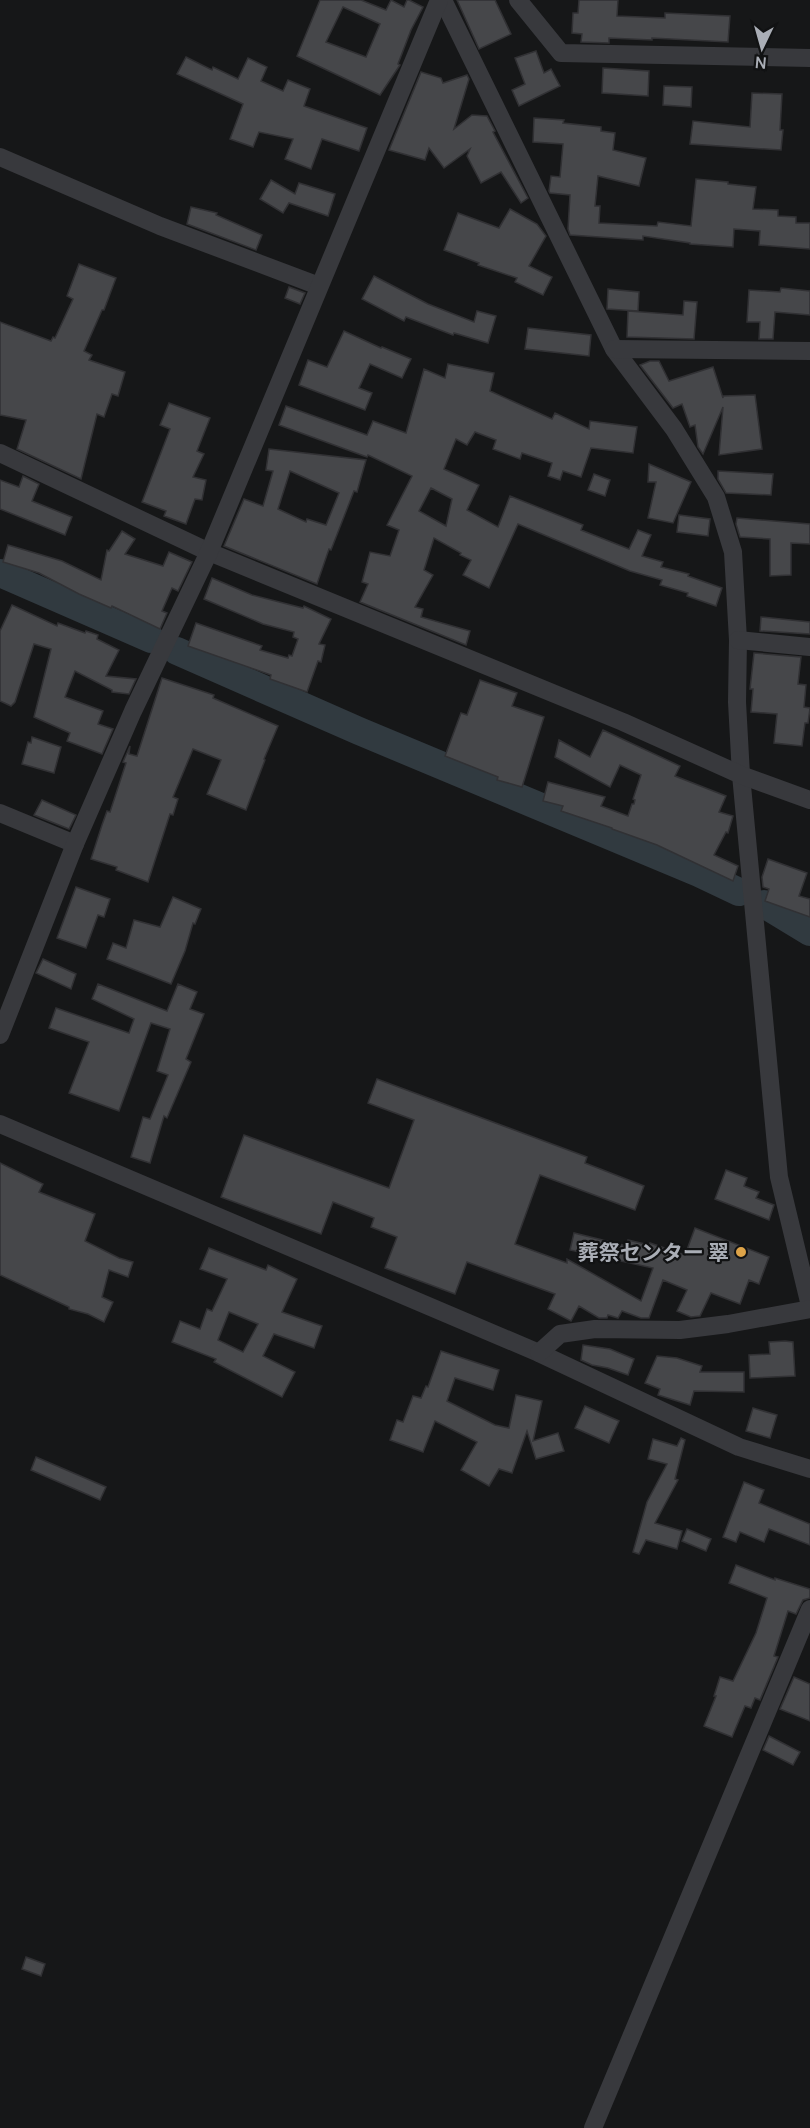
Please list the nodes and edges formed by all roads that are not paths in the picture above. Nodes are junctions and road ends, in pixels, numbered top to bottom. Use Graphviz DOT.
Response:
graph roads {
  1 [pos="441,0"];
  2 [pos="518,0"];
  3 [pos="810,58"];
  4 [pos="0,157"];
  5 [pos="319,286"];
  6 [pos="614,349"];
  7 [pos="810,351"];
  8 [pos="0,453"];
  9 [pos="208,552"];
  10 [pos="738,640"];
  11 [pos="810,647"];
  12 [pos="741,775"];
  13 [pos="810,800"];
  14 [pos="0,813"];
  15 [pos="75,844"];
  16 [pos="0,1035"];
  17 [pos="0,1124"];
  18 [pos="810,1307"];
  19 [pos="539,1353"];
  20 [pos="810,1469"];
  21 [pos="810,1609"];
  22 [pos="592,2128"];
  1 -- 5 [label="street"];
  1 -- 6 [label="street"];
  2 -- 3 [label="street"];
  4 -- 5 [label="street"];
  5 -- 9 [label="street"];
  6 -- 7 [label="street"];
  6 -- 10 [label="street"];
  8 -- 9 [label="street"];
  9 -- 12 [label="street"];
  9 -- 15 [label="street"];
  10 -- 11 [label="street"];
  10 -- 12 [label="street"];
  12 -- 13 [label="street"];
  12 -- 18 [label="street"];
  14 -- 15 [label="street"];
  15 -- 16 [label="street"];
  17 -- 19 [label="street"];
  18 -- 19 [label="street"];
  19 -- 20 [label="street"];
  21 -- 22 [label="street"];
}
